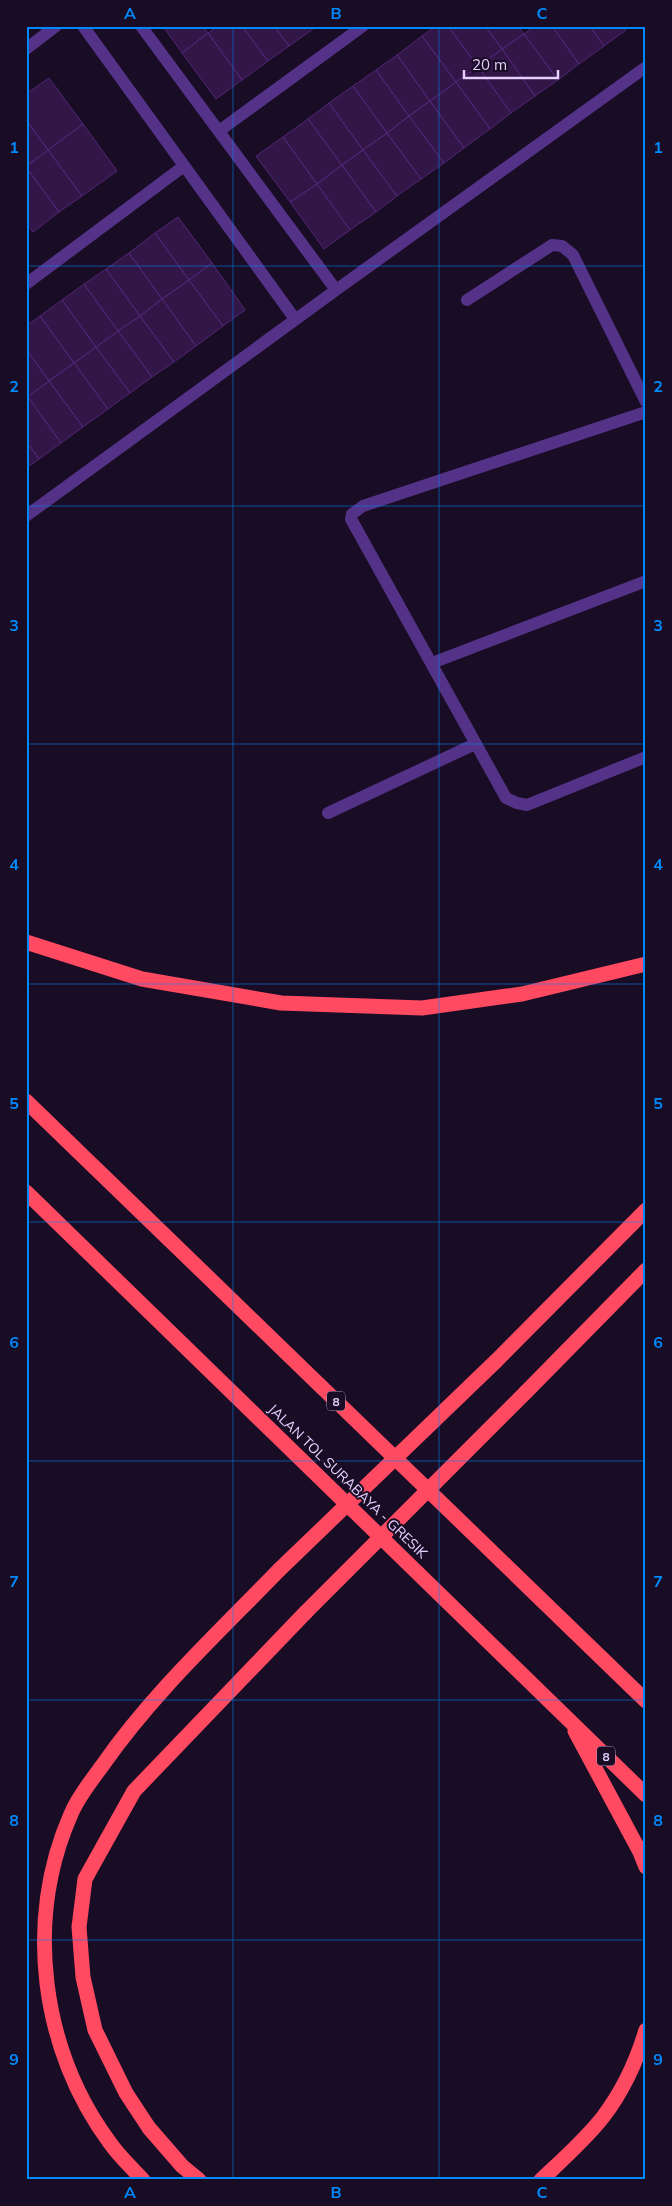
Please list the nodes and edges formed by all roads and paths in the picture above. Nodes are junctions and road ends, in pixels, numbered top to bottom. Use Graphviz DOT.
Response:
graph roads {
  1 [pos="56,26"];
  2 [pos="83,26"];
  3 [pos="141,26"];
  4 [pos="363,26"];
  5 [pos="26,49"];
  6 [pos="646,67"];
  7 [pos="219,131"];
  8 [pos="184,166"];
  9 [pos="26,284"];
  10 [pos="336,290"];
  11 [pos="467,300"];
  12 [pos="296,319"];
  13 [pos="646,402"];
  14 [pos="646,412"];
  15 [pos="26,516"];
  16 [pos="646,581"];
  17 [pos="432,663"];
  18 [pos="475,744"];
  19 [pos="646,757"];
  20 [pos="328,813"];
  21 [pos="26,942"];
  22 [pos="646,964"];
  23 [pos="26,1101"];
  24 [pos="26,1192"];
  25 [pos="646,1210"];
  26 [pos="646,1270"];
  27 [pos="646,1701"];
  28 [pos="567,1717"];
  29 [pos="646,1796"];
  30 [pos="646,1867"];
  31 [pos="646,2030"];
  32 [pos="143,2180"];
  33 [pos="199,2180"];
  34 [pos="541,2180"];
  1 -- 5 [label="street"];
  2 -- 8 [label="street"];
  3 -- 7 [label="street"];
  4 -- 7 [label="street"];
  6 -- 10 [label="street"];
  7 -- 10 [label="street"];
  8 -- 9 [label="street"];
  8 -- 12 [label="street"];
  10 -- 12 [label="street"];
  11 -- 13 [label="street"];
  12 -- 15 [label="street"];
  14 -- 17 [label="street"];
  16 -- 17 [label="street"];
  17 -- 18 [label="street"];
  18 -- 19 [label="street"];
  18 -- 20 [label="street"];
  21 -- 22 [label="highway"];
  23 -- 27 [label="highway, 8"];
  24 -- 28 [label="highway, JALAN TOL SURABAYA - GRESIK / 8"];
  25 -- 32 [label="highway, bridge"];
  26 -- 33 [label="highway, bridge"];
  28 -- 29 [label="highway, JALAN TOL SURABAYA - GRESIK / 8"];
  28 -- 30 [label="highway"];
  31 -- 34 [label="highway"];
}
